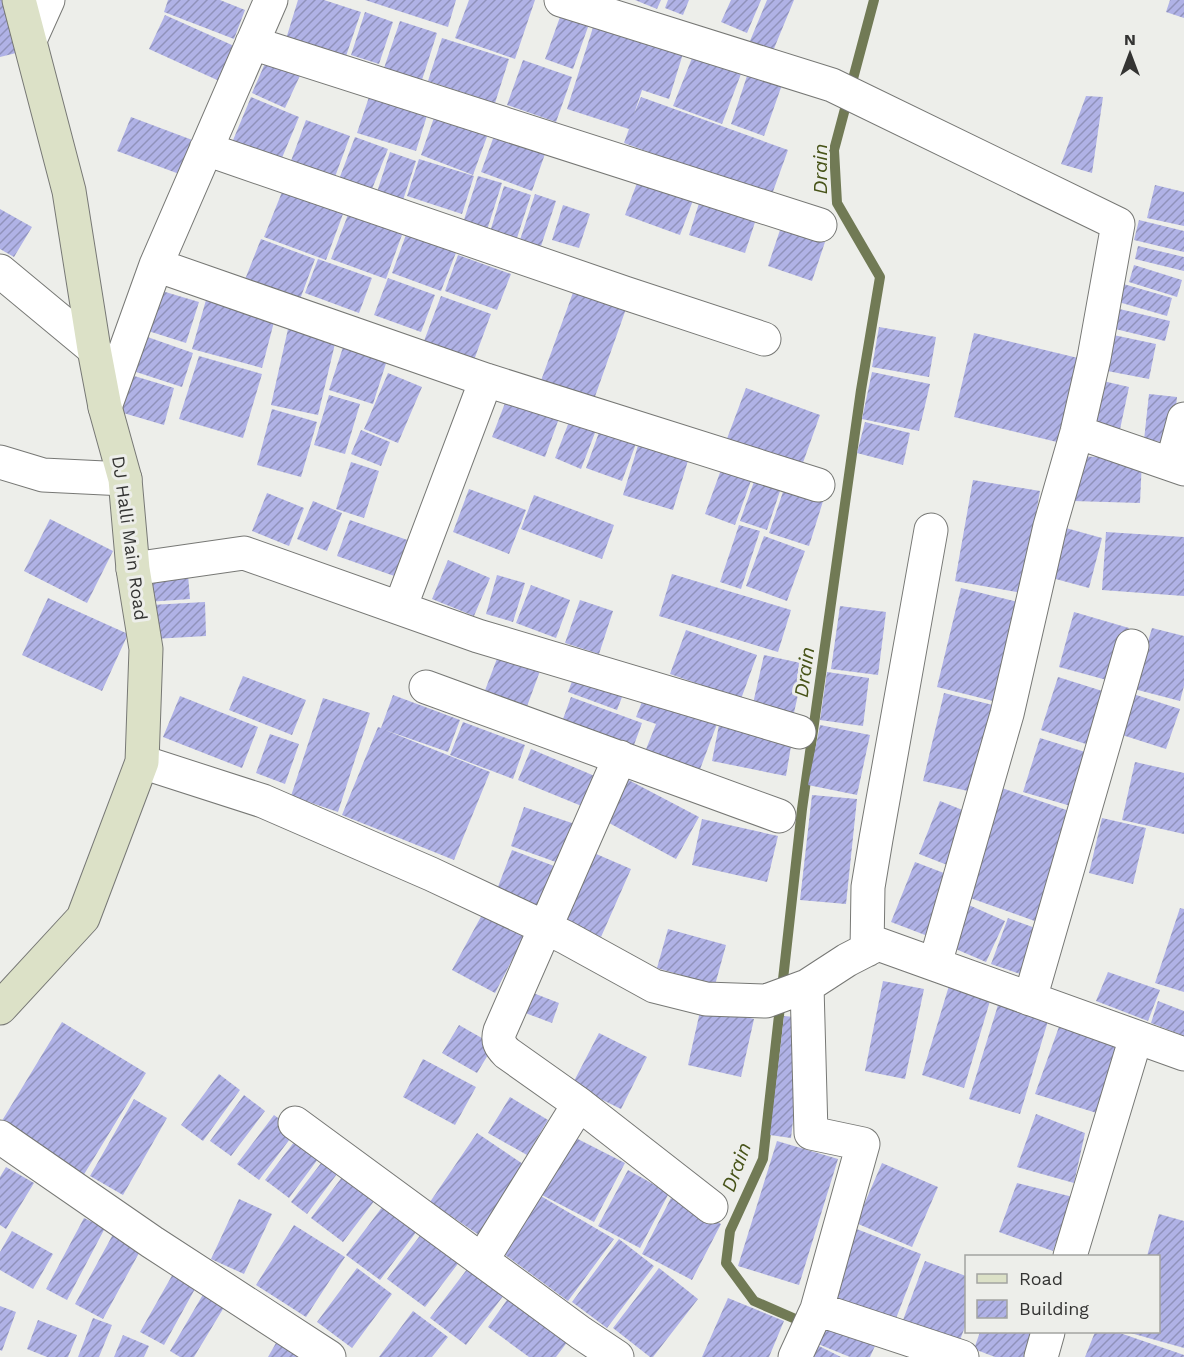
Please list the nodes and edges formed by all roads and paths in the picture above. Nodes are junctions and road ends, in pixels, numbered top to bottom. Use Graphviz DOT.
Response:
graph roads {
  1 [pos="19,0"];
  2 [pos="48,0"];
  3 [pos="271,0"];
  4 [pos="582,3"];
  5 [pos="30,40"];
  6 [pos="252,43"];
  7 [pos="206,149"];
  8 [pos="820,225"];
  9 [pos="156,265"];
  10 [pos="0,271"];
  11 [pos="764,339"];
  12 [pos="94,349"];
  13 [pos="486,380"];
  14 [pos="105,408"];
  15 [pos="1184,419"];
  16 [pos="1077,432"];
  17 [pos="0,462"];
  18 [pos="1178,466"];
  19 [pos="124,479"];
  20 [pos="818,484"];
  21 [pos="931,530"];
  22 [pos="133,569"];
  23 [pos="400,608"];
  24 [pos="1132,646"];
  25 [pos="426,687"];
  26 [pos="799,732"];
  27 [pos="620,758"];
  28 [pos="142,762"];
  29 [pos="780,816"];
  30 [pos="544,928"];
  31 [pos="867,950"];
  32 [pos="934,964"];
  33 [pos="791,992"];
  34 [pos="1030,999"];
  35 [pos="0,1008"];
  36 [pos="1136,1037"];
  37 [pos="1184,1054"];
  38 [pos="579,1104"];
  39 [pos="295,1123"];
  40 [pos="0,1137"];
  41 [pos="711,1207"];
  42 [pos="1071,1255"];
  43 [pos="482,1260"];
  44 [pos="817,1309"];
  45 [pos="1048,1333"];
  46 [pos="883,1345"];
  47 [pos="329,1357"];
  48 [pos="617,1357"];
  49 [pos="795,1357"];
  50 [pos="962,1357"];
  51 [pos="1041,1357"];
  1 -- 5 [label="street, DJ Halli Main Road"];
  2 -- 5 [label="street"];
  3 -- 6 [label="street"];
  4 -- 16 [label="street"];
  5 -- 12 [label="street, DJ Halli Main Road"];
  6 -- 7 [label="street"];
  6 -- 8 [label="street"];
  7 -- 9 [label="street"];
  7 -- 11 [label="street"];
  9 -- 13 [label="street"];
  9 -- 14 [label="street"];
  10 -- 12 [label="street"];
  12 -- 14 [label="street, DJ Halli Main Road"];
  13 -- 20 [label="street"];
  13 -- 23 [label="street"];
  14 -- 19 [label="street, DJ Halli Main Road"];
  15 -- 18 [label="street"];
  16 -- 18 [label="street"];
  16 -- 32 [label="street"];
  17 -- 19 [label="street"];
  19 -- 22 [label="street, DJ Halli Main Road"];
  21 -- 31 [label="street"];
  22 -- 23 [label="street"];
  22 -- 28 [label="street, DJ Halli Main Road"];
  23 -- 26 [label="street"];
  24 -- 34 [label="street"];
  25 -- 27 [label="street"];
  27 -- 29 [label="street"];
  27 -- 30 [label="street"];
  28 -- 30 [label="street"];
  28 -- 35 [label="street, DJ Halli Main Road"];
  30 -- 33 [label="street"];
  30 -- 38 [label="street"];
  31 -- 32 [label="street"];
  31 -- 33 [label="street"];
  32 -- 34 [label="street"];
  33 -- 44 [label="street"];
  34 -- 36 [label="street"];
  36 -- 37 [label="street"];
  36 -- 42 [label="street"];
  38 -- 41 [label="street"];
  38 -- 43 [label="street"];
  39 -- 43 [label="street"];
  40 -- 47 [label="street"];
  43 -- 48 [label="street"];
  44 -- 46 [label="street"];
  44 -- 49 [label="street"];
  45 -- 51 [label="street"];
  46 -- 50 [label="street"];
}
